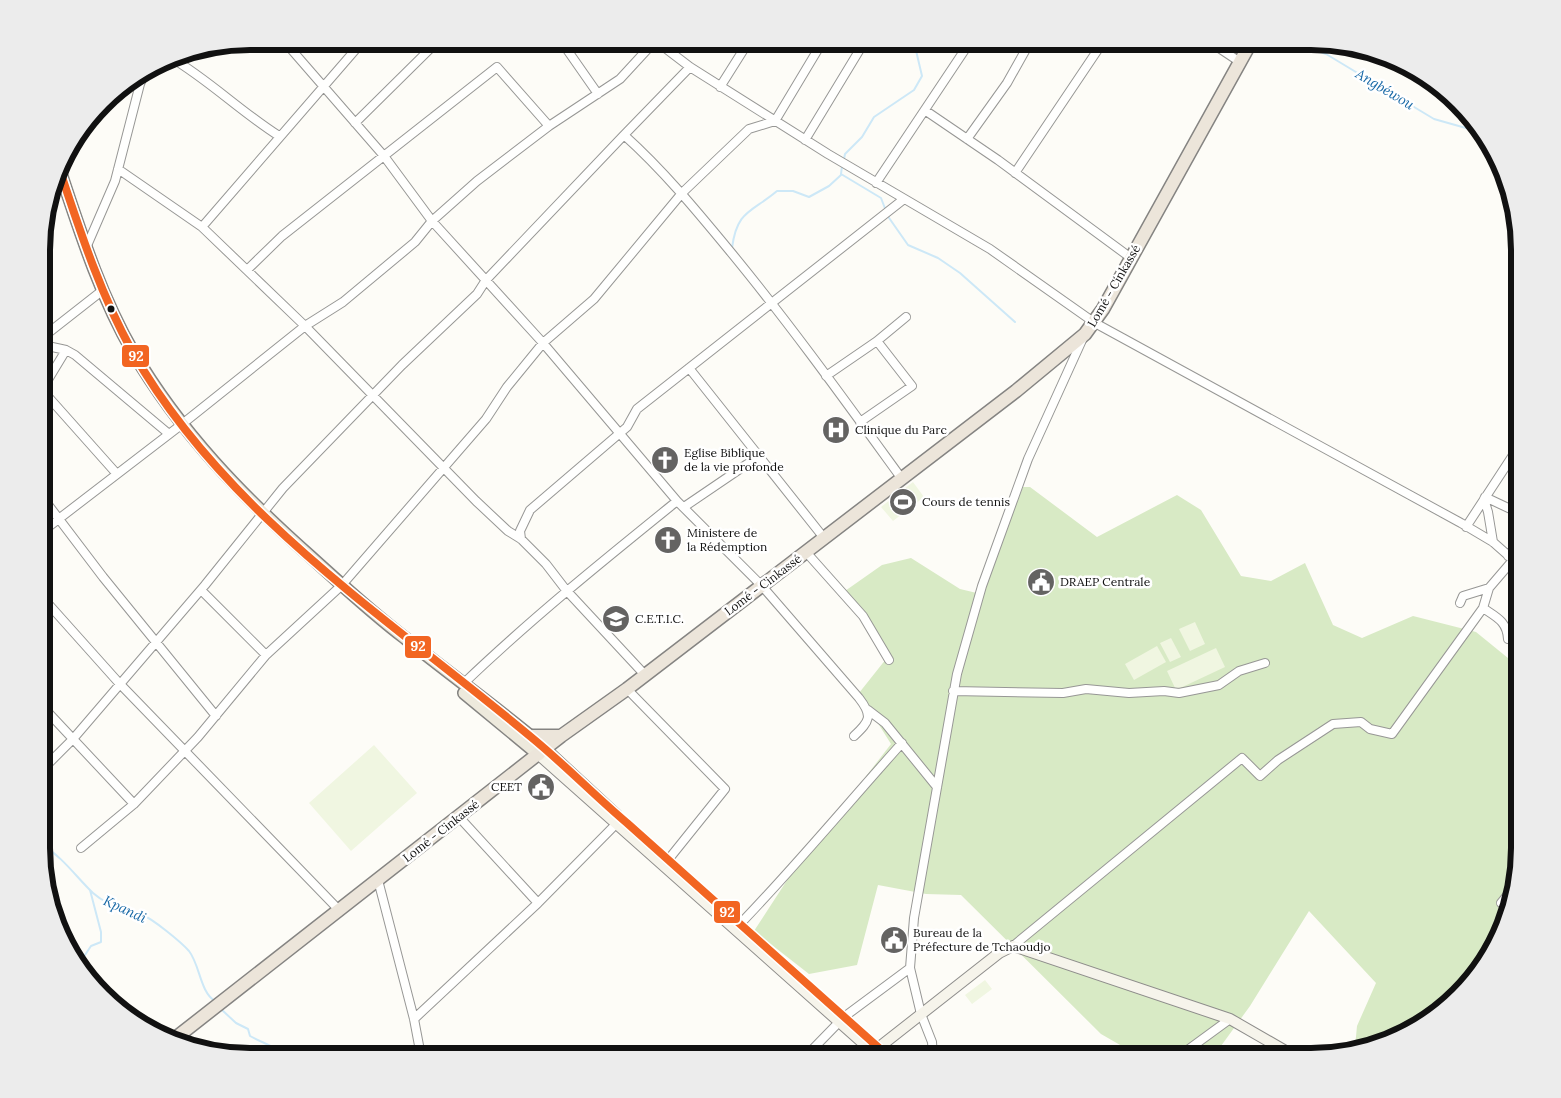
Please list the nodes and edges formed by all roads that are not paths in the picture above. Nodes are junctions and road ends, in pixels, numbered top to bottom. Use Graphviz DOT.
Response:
graph roads {
  1 [pos="292,50"];
  2 [pos="355,50"];
  3 [pos="429,50"];
  4 [pos="567,50"];
  5 [pos="647,50"];
  6 [pos="667,50"];
  7 [pos="744,50"];
  8 [pos="819,50"];
  9 [pos="860,50"];
  10 [pos="965,50"];
  11 [pos="1026,50"];
  12 [pos="1098,50"];
  13 [pos="1222,50"];
  14 [pos="1247,50"];
  15 [pos="1240,62"];
  16 [pos="179,63"];
  17 [pos="690,67"];
  18 [pos="140,83"];
  19 [pos="324,87"];
  20 [pos="720,87"];
  21 [pos="598,94"];
  22 [pos="926,111"];
  23 [pos="774,121"];
  24 [pos="355,123"];
  25 [pos="549,126"];
  26 [pos="624,135"];
  27 [pos="279,136"];
  28 [pos="805,140"];
  29 [pos="967,140"];
  30 [pos="384,156"];
  31 [pos="118,169"];
  32 [pos="1015,173"];
  33 [pos="63,178"];
  34 [pos="876,182"];
  35 [pos="682,193"];
  36 [pos="904,199"];
  37 [pos="432,221"];
  38 [pos="202,227"];
  39 [pos="86,248"];
  40 [pos="1131,258"];
  41 [pos="247,270"];
  42 [pos="486,280"];
  43 [pos="103,290"];
  44 [pos="773,303"];
  45 [pos="906,317"];
  46 [pos="1095,324"];
  47 [pos="306,326"];
  48 [pos="50,332"];
  49 [pos="1085,334"];
  50 [pos="877,342"];
  51 [pos="543,343"];
  52 [pos="50,347"];
  53 [pos="66,350"];
  54 [pos="689,368"];
  55 [pos="826,376"];
  56 [pos="50,378"];
  57 [pos="374,394"];
  58 [pos="50,398"];
  59 [pos="860,422"];
  60 [pos="181,425"];
  61 [pos="620,433"];
  62 [pos="169,434"];
  63 [pos="759,456"];
  64 [pos="1511,458"];
  65 [pos="445,468"];
  66 [pos="116,473"];
  67 [pos="902,479"];
  68 [pos="1484,498"];
  69 [pos="678,501"];
  70 [pos="50,507"];
  71 [pos="684,507"];
  72 [pos="1511,510"];
  73 [pos="264,515"];
  74 [pos="59,518"];
  75 [pos="50,525"];
  76 [pos="1466,527"];
  77 [pos="824,538"];
  78 [pos="521,539"];
  79 [pos="1493,542"];
  80 [pos="806,552"];
  81 [pos="1511,557"];
  82 [pos="1511,563"];
  83 [pos="342,585"];
  84 [pos="762,586"];
  85 [pos="1489,588"];
  86 [pos="201,590"];
  87 [pos="566,590"];
  88 [pos="1460,603"];
  89 [pos="50,606"];
  90 [pos="1483,608"];
  91 [pos="1508,639"];
  92 [pos="156,640"];
  93 [pos="406,640"];
  94 [pos="266,655"];
  95 [pos="889,660"];
  96 [pos="1265,663"];
  97 [pos="645,675"];
  98 [pos="119,683"];
  99 [pos="464,683"];
  100 [pos="627,689"];
  101 [pos="954,692"];
  102 [pos="868,710"];
  103 [pos="50,715"];
  104 [pos="216,716"];
  105 [pos="530,736"];
  106 [pos="561,736"];
  107 [pos="854,736"];
  108 [pos="72,739"];
  109 [pos="902,743"];
  110 [pos="186,751"];
  111 [pos="542,752"];
  112 [pos="50,762"];
  113 [pos="937,787"];
  114 [pos="134,804"];
  115 [pos="459,818"];
  116 [pos="619,821"];
  117 [pos="81,848"];
  118 [pos="668,860"];
  119 [pos="378,880"];
  120 [pos="1504,900"];
  121 [pos="538,903"];
  122 [pos="1501,904"];
  123 [pos="340,910"];
  124 [pos="740,924"];
  125 [pos="1013,946"];
  126 [pos="910,968"];
  127 [pos="921,1014"];
  128 [pos="414,1019"];
  129 [pos="1230,1019"];
  130 [pos="842,1020"];
  131 [pos="179,1035"];
  132 [pos="419,1048"];
  133 [pos="812,1048"];
  134 [pos="869,1048"];
  135 [pos="878,1048"];
  136 [pos="932,1048"];
  137 [pos="1190,1048"];
  138 [pos="1280,1048"];
  1 -- 19 [label="street"];
  2 -- 19 [label="street"];
  3 -- 24 [label="street"];
  4 -- 21 [label="street"];
  5 -- 21 [label="street"];
  6 -- 17 [label="street"];
  7 -- 20 [label="street"];
  8 -- 23 [label="street"];
  9 -- 28 [label="street"];
  10 -- 22 [label="street"];
  11 -- 29 [label="street"];
  12 -- 32 [label="street"];
  13 -- 15 [label="street"];
  14 -- 15 [label="highway, Lomé - Cinkassé"];
  15 -- 40 [label="highway, Lomé - Cinkassé"];
  16 -- 27 [label="street"];
  17 -- 20 [label="street"];
  17 -- 26 [label="street"];
  18 -- 31 [label="street"];
  19 -- 24 [label="street"];
  19 -- 27 [label="street"];
  20 -- 23 [label="street"];
  21 -- 25 [label="street"];
  22 -- 29 [label="street"];
  22 -- 34 [label="street"];
  23 -- 28 [label="street"];
  23 -- 35 [label="street"];
  24 -- 30 [label="street"];
  25 -- 30 [label="street"];
  25 -- 37 [label="street"];
  26 -- 35 [label="street"];
  26 -- 42 [label="street"];
  27 -- 38 [label="street"];
  28 -- 34 [label="street"];
  29 -- 32 [label="street"];
  30 -- 37 [label="street"];
  30 -- 41 [label="street"];
  31 -- 38 [label="street"];
  31 -- 39 [label="street"];
  32 -- 40 [label="street"];
  33 -- 39 [label="main road"];
  34 -- 36 [label="street"];
  35 -- 44 [label="street"];
  35 -- 51 [label="street"];
  36 -- 44 [label="street"];
  36 -- 46 [label="street"];
  37 -- 42 [label="street"];
  37 -- 47 [label="street"];
  38 -- 41 [label="street"];
  39 -- 43 [label="main road"];
  40 -- 46 [label="highway, Lomé - Cinkassé"];
  41 -- 47 [label="street"];
  42 -- 51 [label="street"];
  42 -- 57 [label="street"];
  43 -- 48 [label="street"];
  43 -- 60 [label="main road"];
  44 -- 54 [label="street"];
  44 -- 55 [label="street"];
  45 -- 50 [label="street"];
  46 -- 49 [label="highway, Lomé - Cinkassé"];
  46 -- 76 [label="street"];
  47 -- 57 [label="street"];
  47 -- 60 [label="street"];
  49 -- 67 [label="highway, Lomé - Cinkassé"];
  49 -- 101 [label="street"];
  50 -- 55 [label="street"];
  50 -- 59 [label="street"];
  51 -- 61 [label="street"];
  51 -- 65 [label="street"];
  52 -- 53 [label="street"];
  53 -- 56 [label="street"];
  53 -- 62 [label="street"];
  54 -- 61 [label="street"];
  54 -- 63 [label="street"];
  55 -- 59 [label="street"];
  57 -- 65 [label="street"];
  57 -- 73 [label="street"];
  58 -- 66 [label="street"];
  59 -- 67 [label="street"];
  60 -- 62 [label="street"];
  60 -- 73 [label="main road"];
  61 -- 69 [label="street"];
  61 -- 78 [label="street"];
  62 -- 66 [label="street"];
  63 -- 71 [label="street"];
  63 -- 77 [label="street"];
  64 -- 68 [label="street"];
  65 -- 78 [label="street"];
  65 -- 83 [label="street"];
  66 -- 74 [label="street"];
  67 -- 77 [label="highway, Lomé - Cinkassé"];
  68 -- 72 [label="street"];
  68 -- 76 [label="street"];
  68 -- 79 [label="street"];
  69 -- 71 [label="street"];
  69 -- 87 [label="street"];
  70 -- 74 [label="street"];
  71 -- 84 [label="street"];
  73 -- 83 [label="main road"];
  73 -- 86 [label="street"];
  74 -- 75 [label="street"];
  74 -- 92 [label="street"];
  76 -- 79 [label="street"];
  77 -- 80 [label="highway, Lomé - Cinkassé"];
  78 -- 87 [label="street"];
  79 -- 81 [label="street"];
  80 -- 84 [label="highway, Lomé - Cinkassé"];
  80 -- 95 [label="street"];
  82 -- 85 [label="street"];
  83 -- 93 [label="main road"];
  83 -- 94 [label="street"];
  84 -- 97 [label="highway, Lomé - Cinkassé"];
  84 -- 102 [label="street"];
  85 -- 88 [label="street"];
  85 -- 90 [label="street"];
  86 -- 92 [label="street"];
  86 -- 94 [label="street"];
  87 -- 97 [label="street"];
  87 -- 99 [label="street"];
  89 -- 98 [label="street"];
  90 -- 91 [label="street"];
  90 -- 125 [label="street"];
  92 -- 98 [label="street"];
  92 -- 104 [label="street"];
  93 -- 99 [label="main road"];
  93 -- 111 [label="main road"];
  94 -- 104 [label="street"];
  96 -- 101 [label="street"];
  97 -- 100 [label="highway, Lomé - Cinkassé"];
  98 -- 108 [label="street"];
  98 -- 110 [label="street"];
  99 -- 105 [label="main road"];
  100 -- 106 [label="highway, Lomé - Cinkassé"];
  100 -- 118 [label="street"];
  101 -- 113 [label="street"];
  102 -- 107 [label="street"];
  102 -- 109 [label="street"];
  103 -- 108 [label="street"];
  104 -- 110 [label="street"];
  105 -- 106 [label="highway"];
  105 -- 111 [label="main road"];
  106 -- 111 [label="highway, Lomé - Cinkassé"];
  108 -- 112 [label="street"];
  108 -- 114 [label="street"];
  109 -- 113 [label="street"];
  109 -- 124 [label="street"];
  110 -- 114 [label="street"];
  110 -- 123 [label="street"];
  111 -- 115 [label="highway, Lomé - Cinkassé"];
  111 -- 116 [label="main road"];
  113 -- 126 [label="street"];
  114 -- 117 [label="street"];
  115 -- 119 [label="highway, Lomé - Cinkassé"];
  115 -- 121 [label="street"];
  116 -- 118 [label="main road"];
  116 -- 121 [label="street"];
  116 -- 130 [label="main road"];
  118 -- 124 [label="main road"];
  119 -- 123 [label="highway, Lomé - Cinkassé"];
  119 -- 128 [label="street"];
  120 -- 122 [label="street"];
  121 -- 128 [label="street"];
  123 -- 131 [label="highway, Lomé - Cinkassé"];
  124 -- 130 [label="main road"];
  125 -- 127 [label="main road"];
  125 -- 129 [label="main road"];
  126 -- 127 [label="street"];
  126 -- 130 [label="street"];
  127 -- 135 [label="main road"];
  127 -- 136 [label="street"];
  128 -- 132 [label="street"];
  129 -- 137 [label="street"];
  129 -- 138 [label="main road"];
  130 -- 133 [label="street"];
  130 -- 134 [label="main road"];
}
